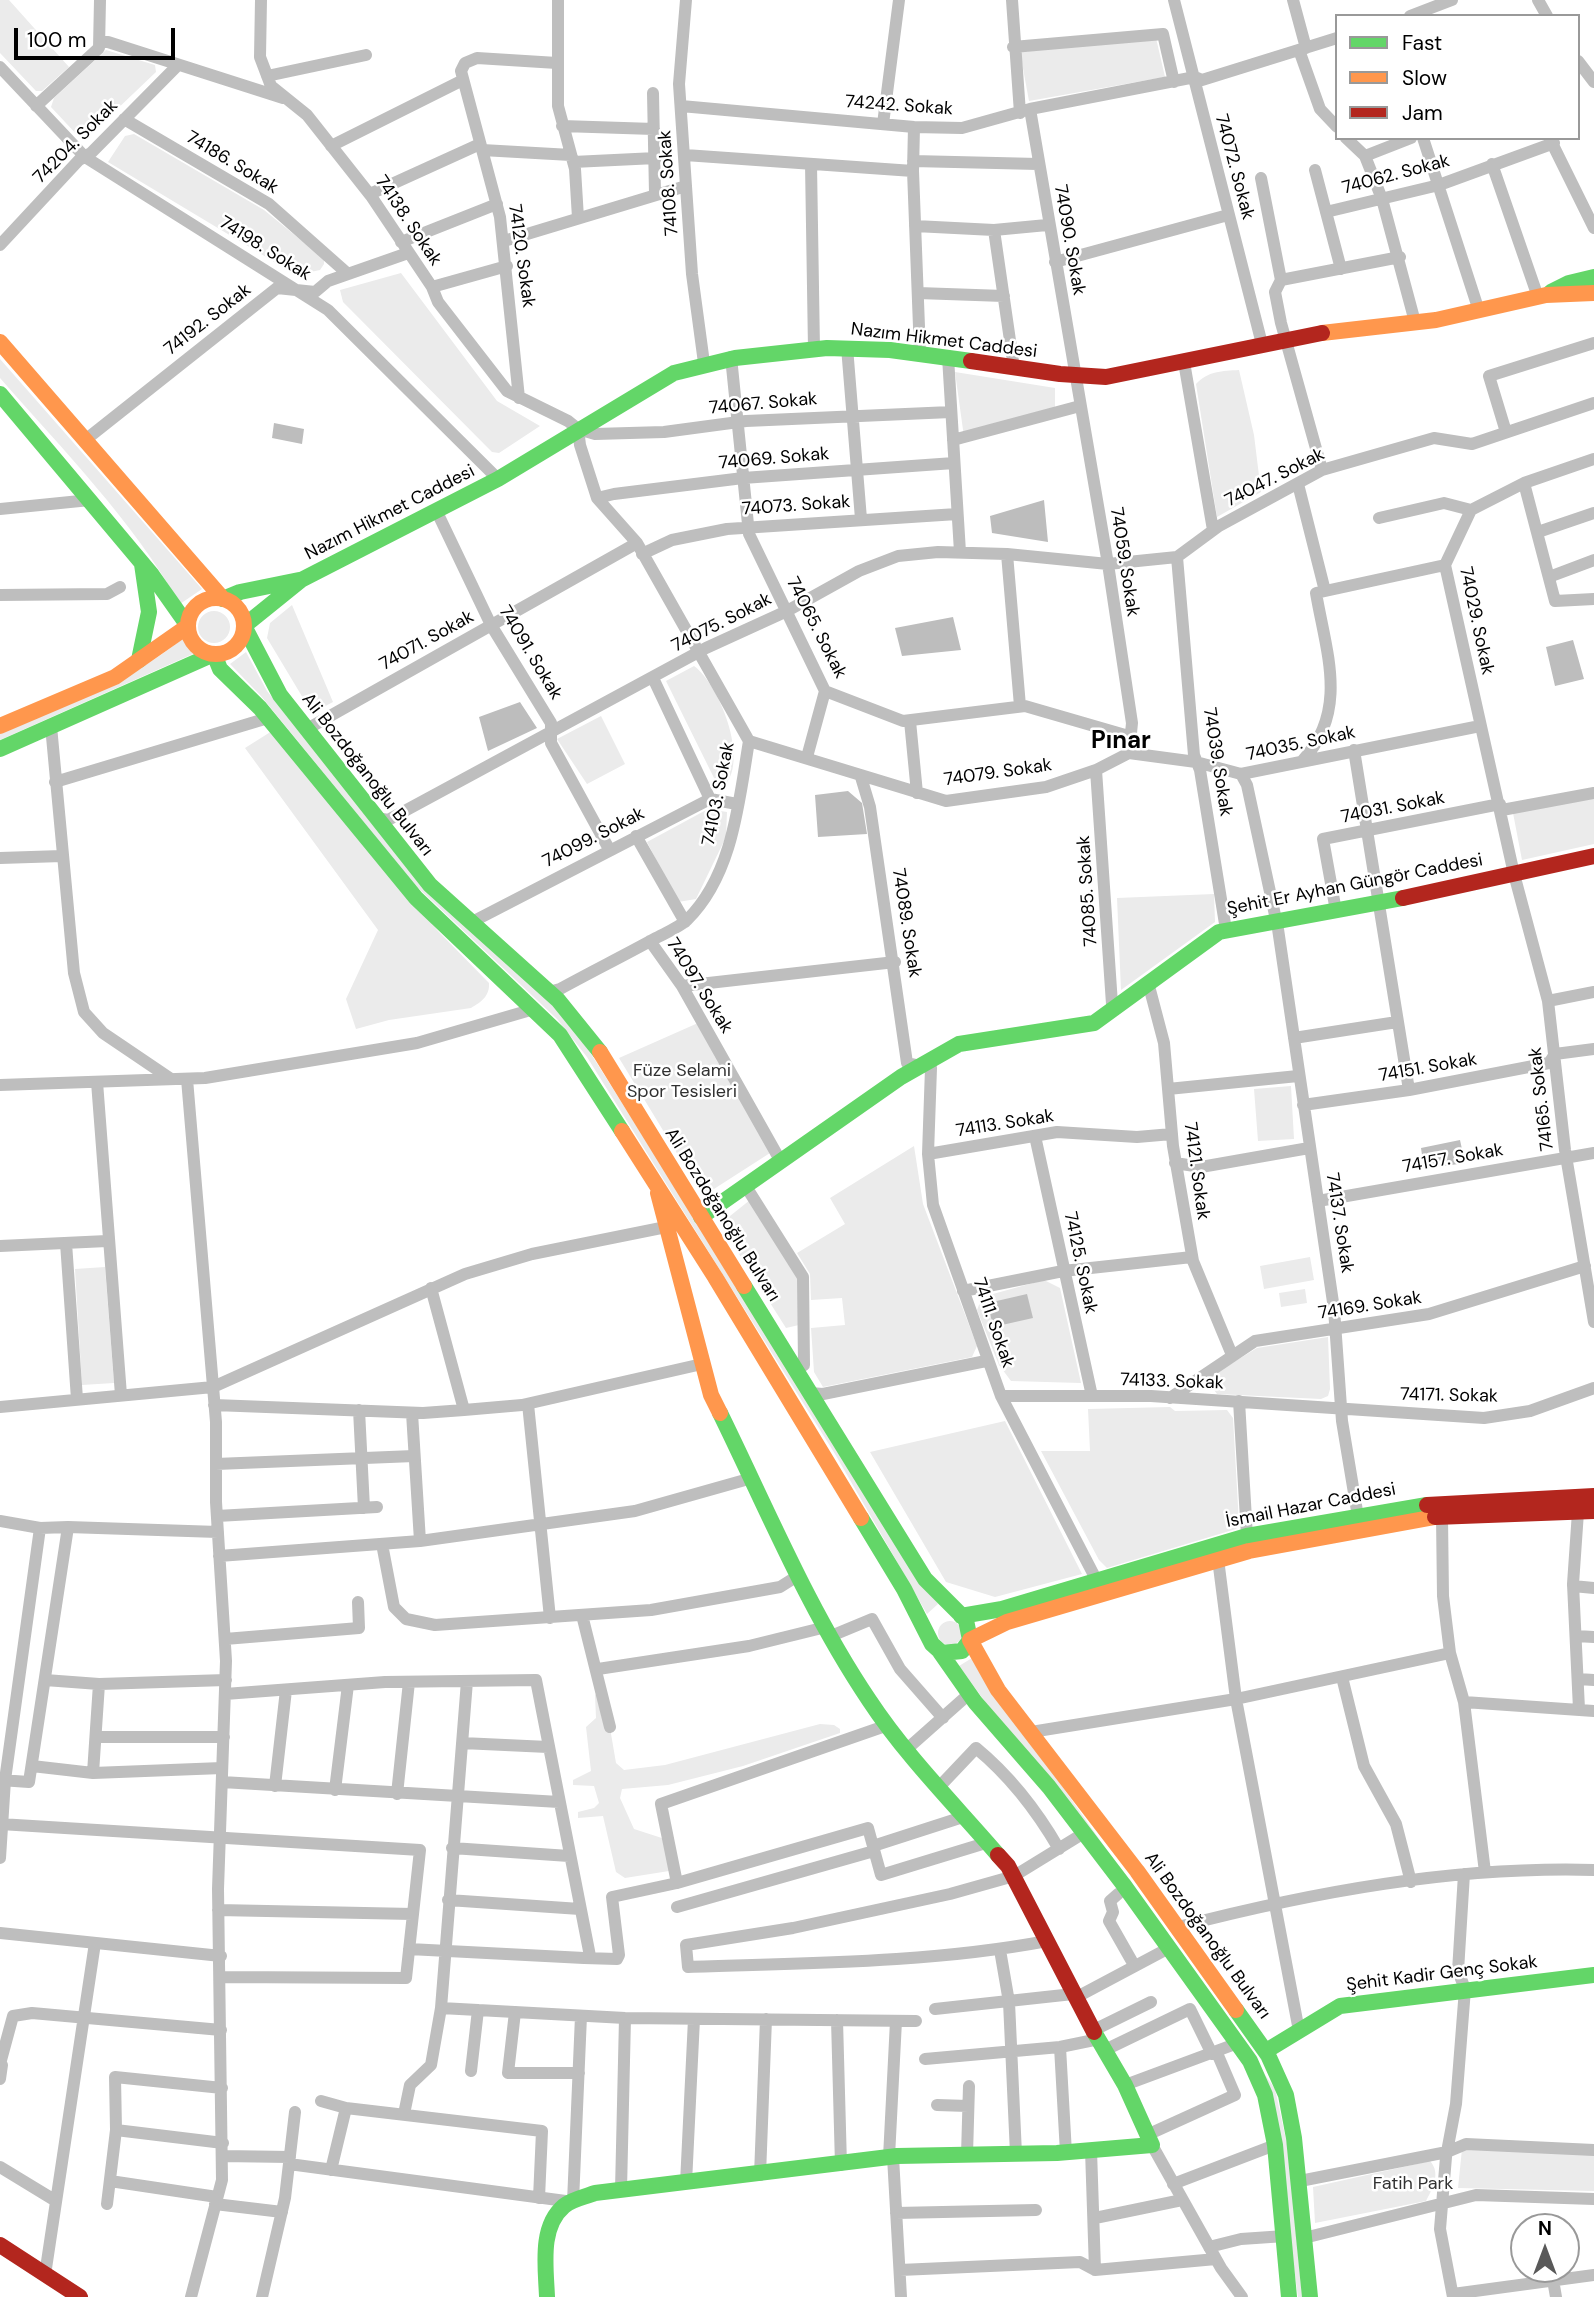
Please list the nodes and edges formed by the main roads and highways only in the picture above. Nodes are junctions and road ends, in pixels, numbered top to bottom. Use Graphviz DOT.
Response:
graph roads {
  1 [pos="1594,277"];
  2 [pos="1594,293"];
  3 [pos="1542,296"];
  4 [pos="0,342"];
  5 [pos="0,394"];
  6 [pos="142,564"];
  7 [pos="301,580"];
  8 [pos="223,599"];
  9 [pos="188,626"];
  10 [pos="244,626"];
  11 [pos="214,654"];
  12 [pos="139,660"];
  13 [pos="0,726"];
  14 [pos="0,749"];
  15 [pos="1594,856"];
  16 [pos="656,1185"];
  17 [pos="701,1217"];
  18 [pos="1594,1496"];
  19 [pos="1586,1512"];
  20 [pos="1359,1523"];
  21 [pos="961,1616"];
  22 [pos="930,1638"];
  23 [pos="970,1640"];
  24 [pos="940,1652"];
  25 [pos="1594,1975"];
  26 [pos="1266,2052"];
  27 [pos="0,2245"];
  28 [pos="80,2297"];
  29 [pos="547,2297"];
  30 [pos="1289,2297"];
  31 [pos="1310,2297"];
  1 -- 3 [label="main road, Nazım Hikmet Caddesi"];
  2 -- 3 [label="main road, Nazım Hikmet Caddesi"];
  3 -- 7 [label="main road, Nazım Hikmet Caddesi"];
  4 -- 8 [label="main road"];
  5 -- 6 [label="main road"];
  6 -- 9 [label="main road"];
  6 -- 12 [label="main road"];
  7 -- 8 [label="main road"];
  7 -- 10 [label="main road"];
  8 -- 9 [label="main road"];
  8 -- 10 [label="main road"];
  9 -- 11 [label="main road"];
  9 -- 12 [label="main road"];
  10 -- 11 [label="main road"];
  10 -- 17 [label="main road, Ali Bozdoğanoğlu Bulvarı"];
  11 -- 14 [label="main road"];
  11 -- 16 [label="main road"];
  12 -- 13 [label="main road"];
  15 -- 17 [label="main road, Şehit Er Ayhan Güngör Caddesi"];
  16 -- 22 [label="main road"];
  16 -- 29 [label="main road"];
  17 -- 21 [label="main road, Ali Bozdoğanoğlu Bulvarı"];
  18 -- 20 [label="main road, İsmail Hazar Caddesi"];
  19 -- 20 [label="main road, İsmail Hazar Caddesi"];
  20 -- 21 [label="main road, İsmail Hazar Caddesi"];
  20 -- 23 [label="main road, İsmail Hazar Caddesi"];
  21 -- 22 [label="main road"];
  21 -- 23 [label="main road"];
  22 -- 24 [label="main road"];
  23 -- 24 [label="main road"];
  23 -- 26 [label="main road, Ali Bozdoğanoğlu Bulvarı"];
  24 -- 30 [label="main road"];
  25 -- 26 [label="main road, Şehit Kadir Genç Sokak"];
  26 -- 31 [label="main road, Ali Bozdoğanoğlu Bulvarı"];
  27 -- 28 [label="main road"];
}
